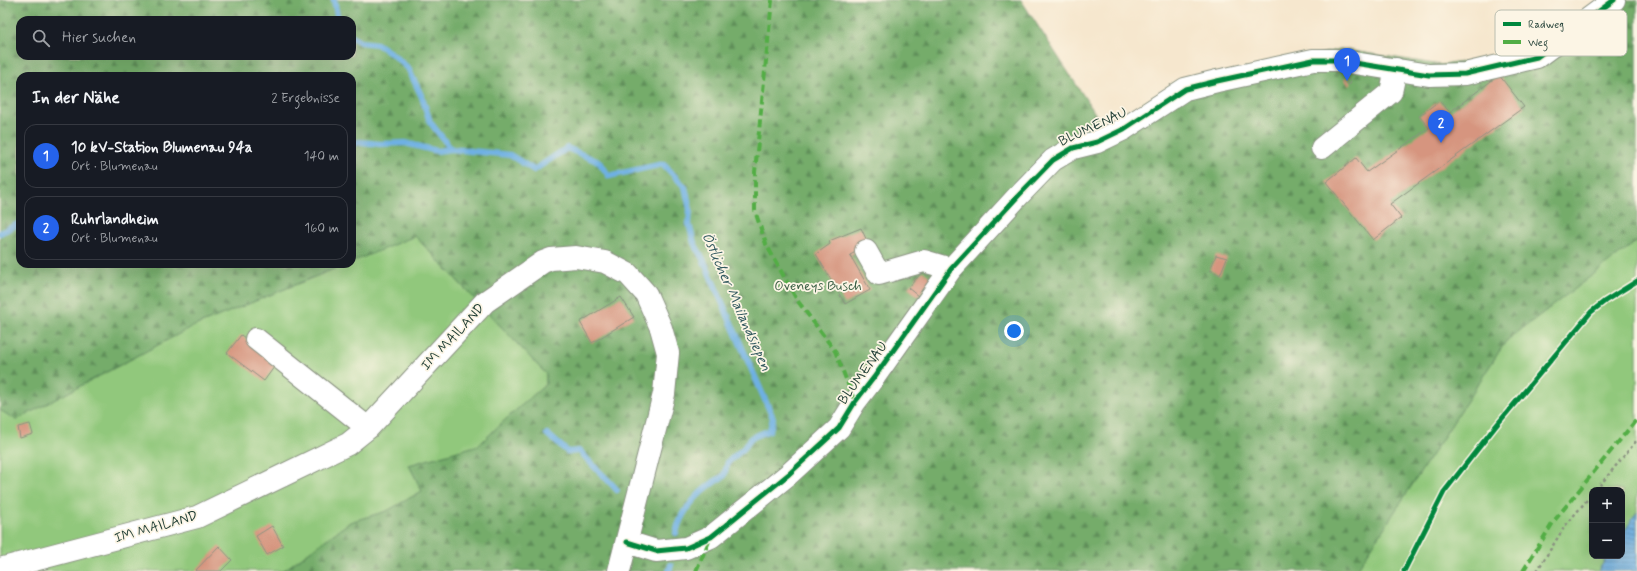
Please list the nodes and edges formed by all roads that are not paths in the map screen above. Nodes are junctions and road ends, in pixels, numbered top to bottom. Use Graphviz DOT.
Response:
graph roads {
  1 [pos="1614,0"];
  2 [pos="1601,10"];
  3 [pos="1540,56"];
  4 [pos="1396,69"];
  5 [pos="1322,148"];
  6 [pos="866,251"];
  7 [pos="951,269"];
  8 [pos="256,339"];
  9 [pos="368,428"];
  10 [pos="627,542"];
  11 [pos="0,569"];
  12 [pos="619,571"];
  1 -- 2 [label="street, BLUMENAU"];
  3 -- 4 [label="street, BLUMENAU"];
  4 -- 5 [label="street"];
  4 -- 7 [label="street, BLUMENAU"];
  6 -- 7 [label="street"];
  7 -- 10 [label="street, BLUMENAU"];
  8 -- 9 [label="street"];
  9 -- 10 [label="street, IM MAILAND"];
  9 -- 11 [label="street, IM MAILAND"];
  10 -- 12 [label="street, IM MAILAND"];
}
